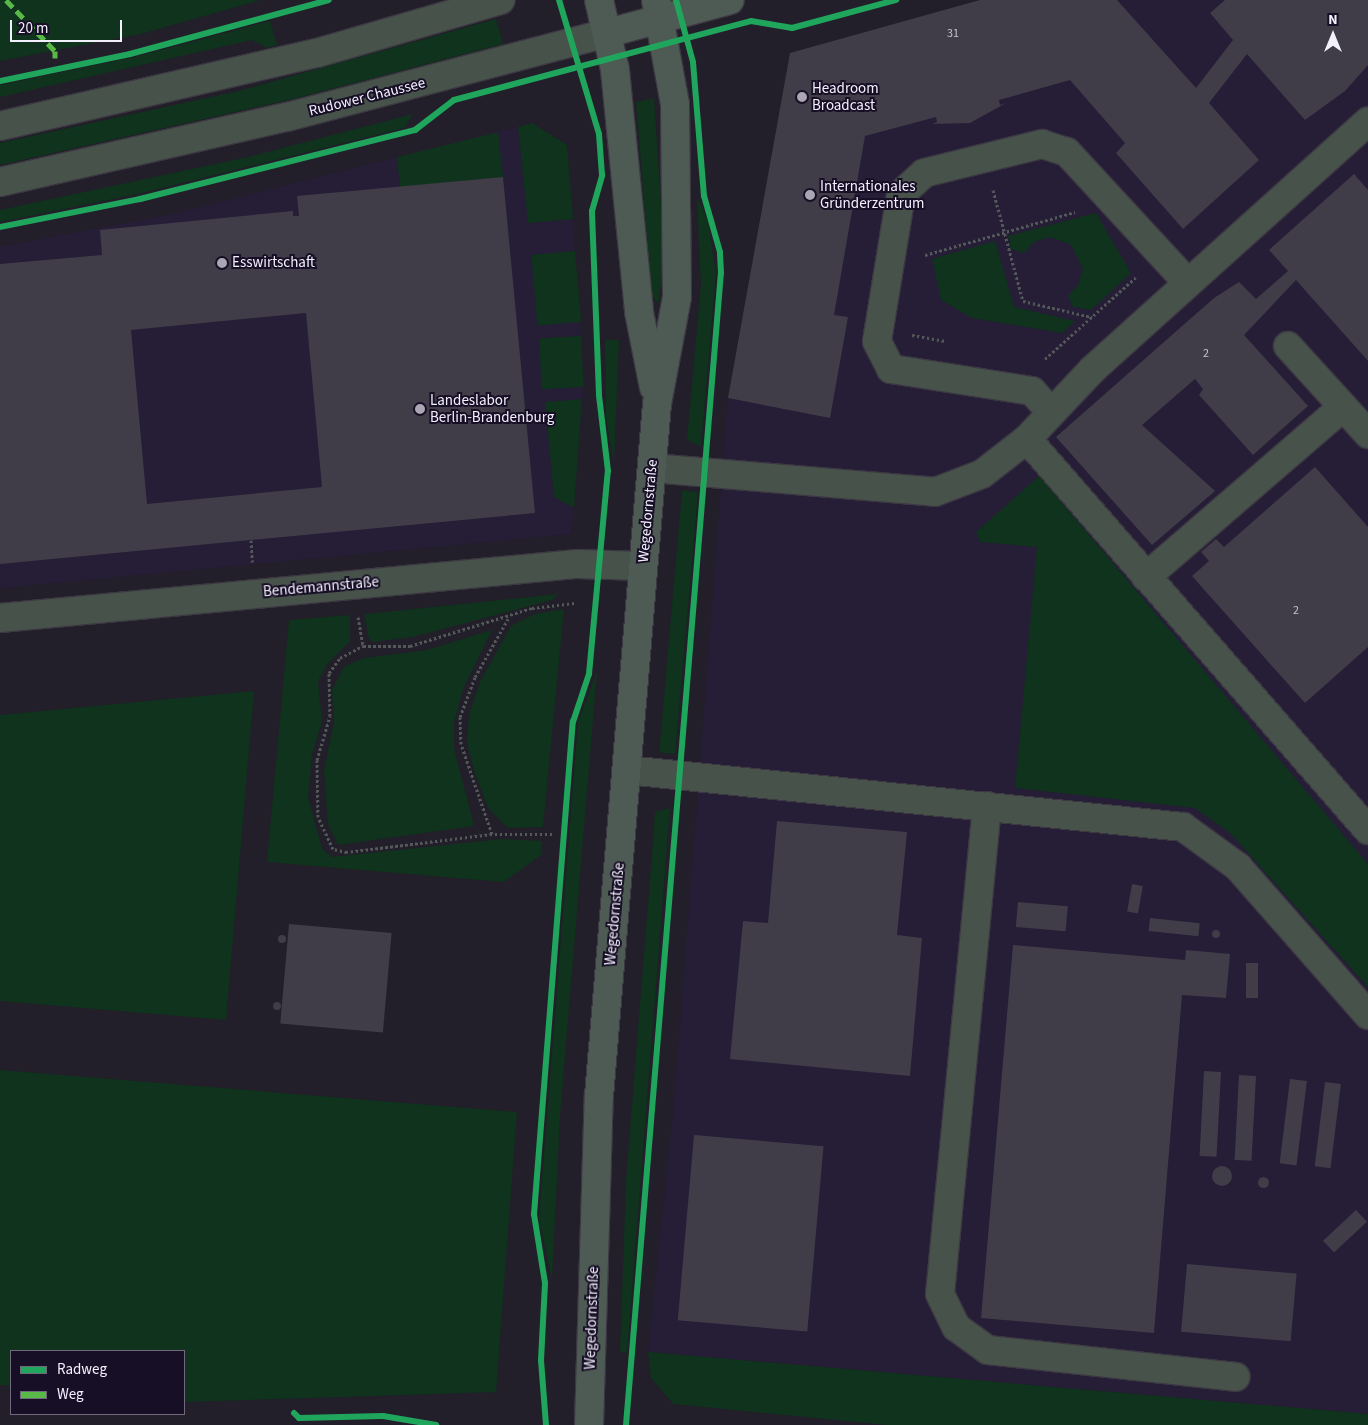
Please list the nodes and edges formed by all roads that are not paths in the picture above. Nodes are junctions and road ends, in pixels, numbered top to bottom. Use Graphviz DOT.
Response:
graph roads {
  1 [pos="501,0"];
  2 [pos="599,0"];
  3 [pos="730,0"];
  4 [pos="659,9"];
  5 [pos="608,33"];
  6 [pos="1368,121"];
  7 [pos="0,126"];
  8 [pos="0,182"];
  9 [pos="1188,283"];
  10 [pos="1288,346"];
  11 [pos="657,404"];
  12 [pos="1343,407"];
  13 [pos="1050,411"];
  14 [pos="1368,434"];
  15 [pos="1027,439"];
  16 [pos="652,468"];
  17 [pos="643,566"];
  18 [pos="1146,577"];
  19 [pos="0,618"];
  20 [pos="627,770"];
  21 [pos="987,806"];
  22 [pos="1366,825"];
  23 [pos="1368,1015"];
  24 [pos="1236,1377"];
  25 [pos="589,1425"];
  1 -- 7 [label="street"];
  2 -- 5 [label="main road, Wegedornstraße"];
  3 -- 4 [label="main road, Rudower Chaussee"];
  4 -- 5 [label="main road, Rudower Chaussee"];
  4 -- 11 [label="main road, Wegedornstraße"];
  5 -- 8 [label="street, Rudower Chaussee"];
  5 -- 11 [label="main road, Wegedornstraße"];
  6 -- 9 [label="street"];
  9 -- 13 [label="street"];
  9 -- 13 [label="street"];
  10 -- 12 [label="street"];
  11 -- 16 [label="main road, Wegedornstraße"];
  12 -- 14 [label="street"];
  12 -- 18 [label="street"];
  13 -- 15 [label="street"];
  15 -- 16 [label="street"];
  15 -- 18 [label="street"];
  16 -- 17 [label="main road, Wegedornstraße"];
  17 -- 19 [label="street, Bendemannstraße"];
  17 -- 20 [label="main road, Wegedornstraße"];
  18 -- 22 [label="street"];
  20 -- 21 [label="street"];
  20 -- 25 [label="main road, Wegedornstraße"];
  21 -- 23 [label="street"];
  21 -- 24 [label="street"];
}
